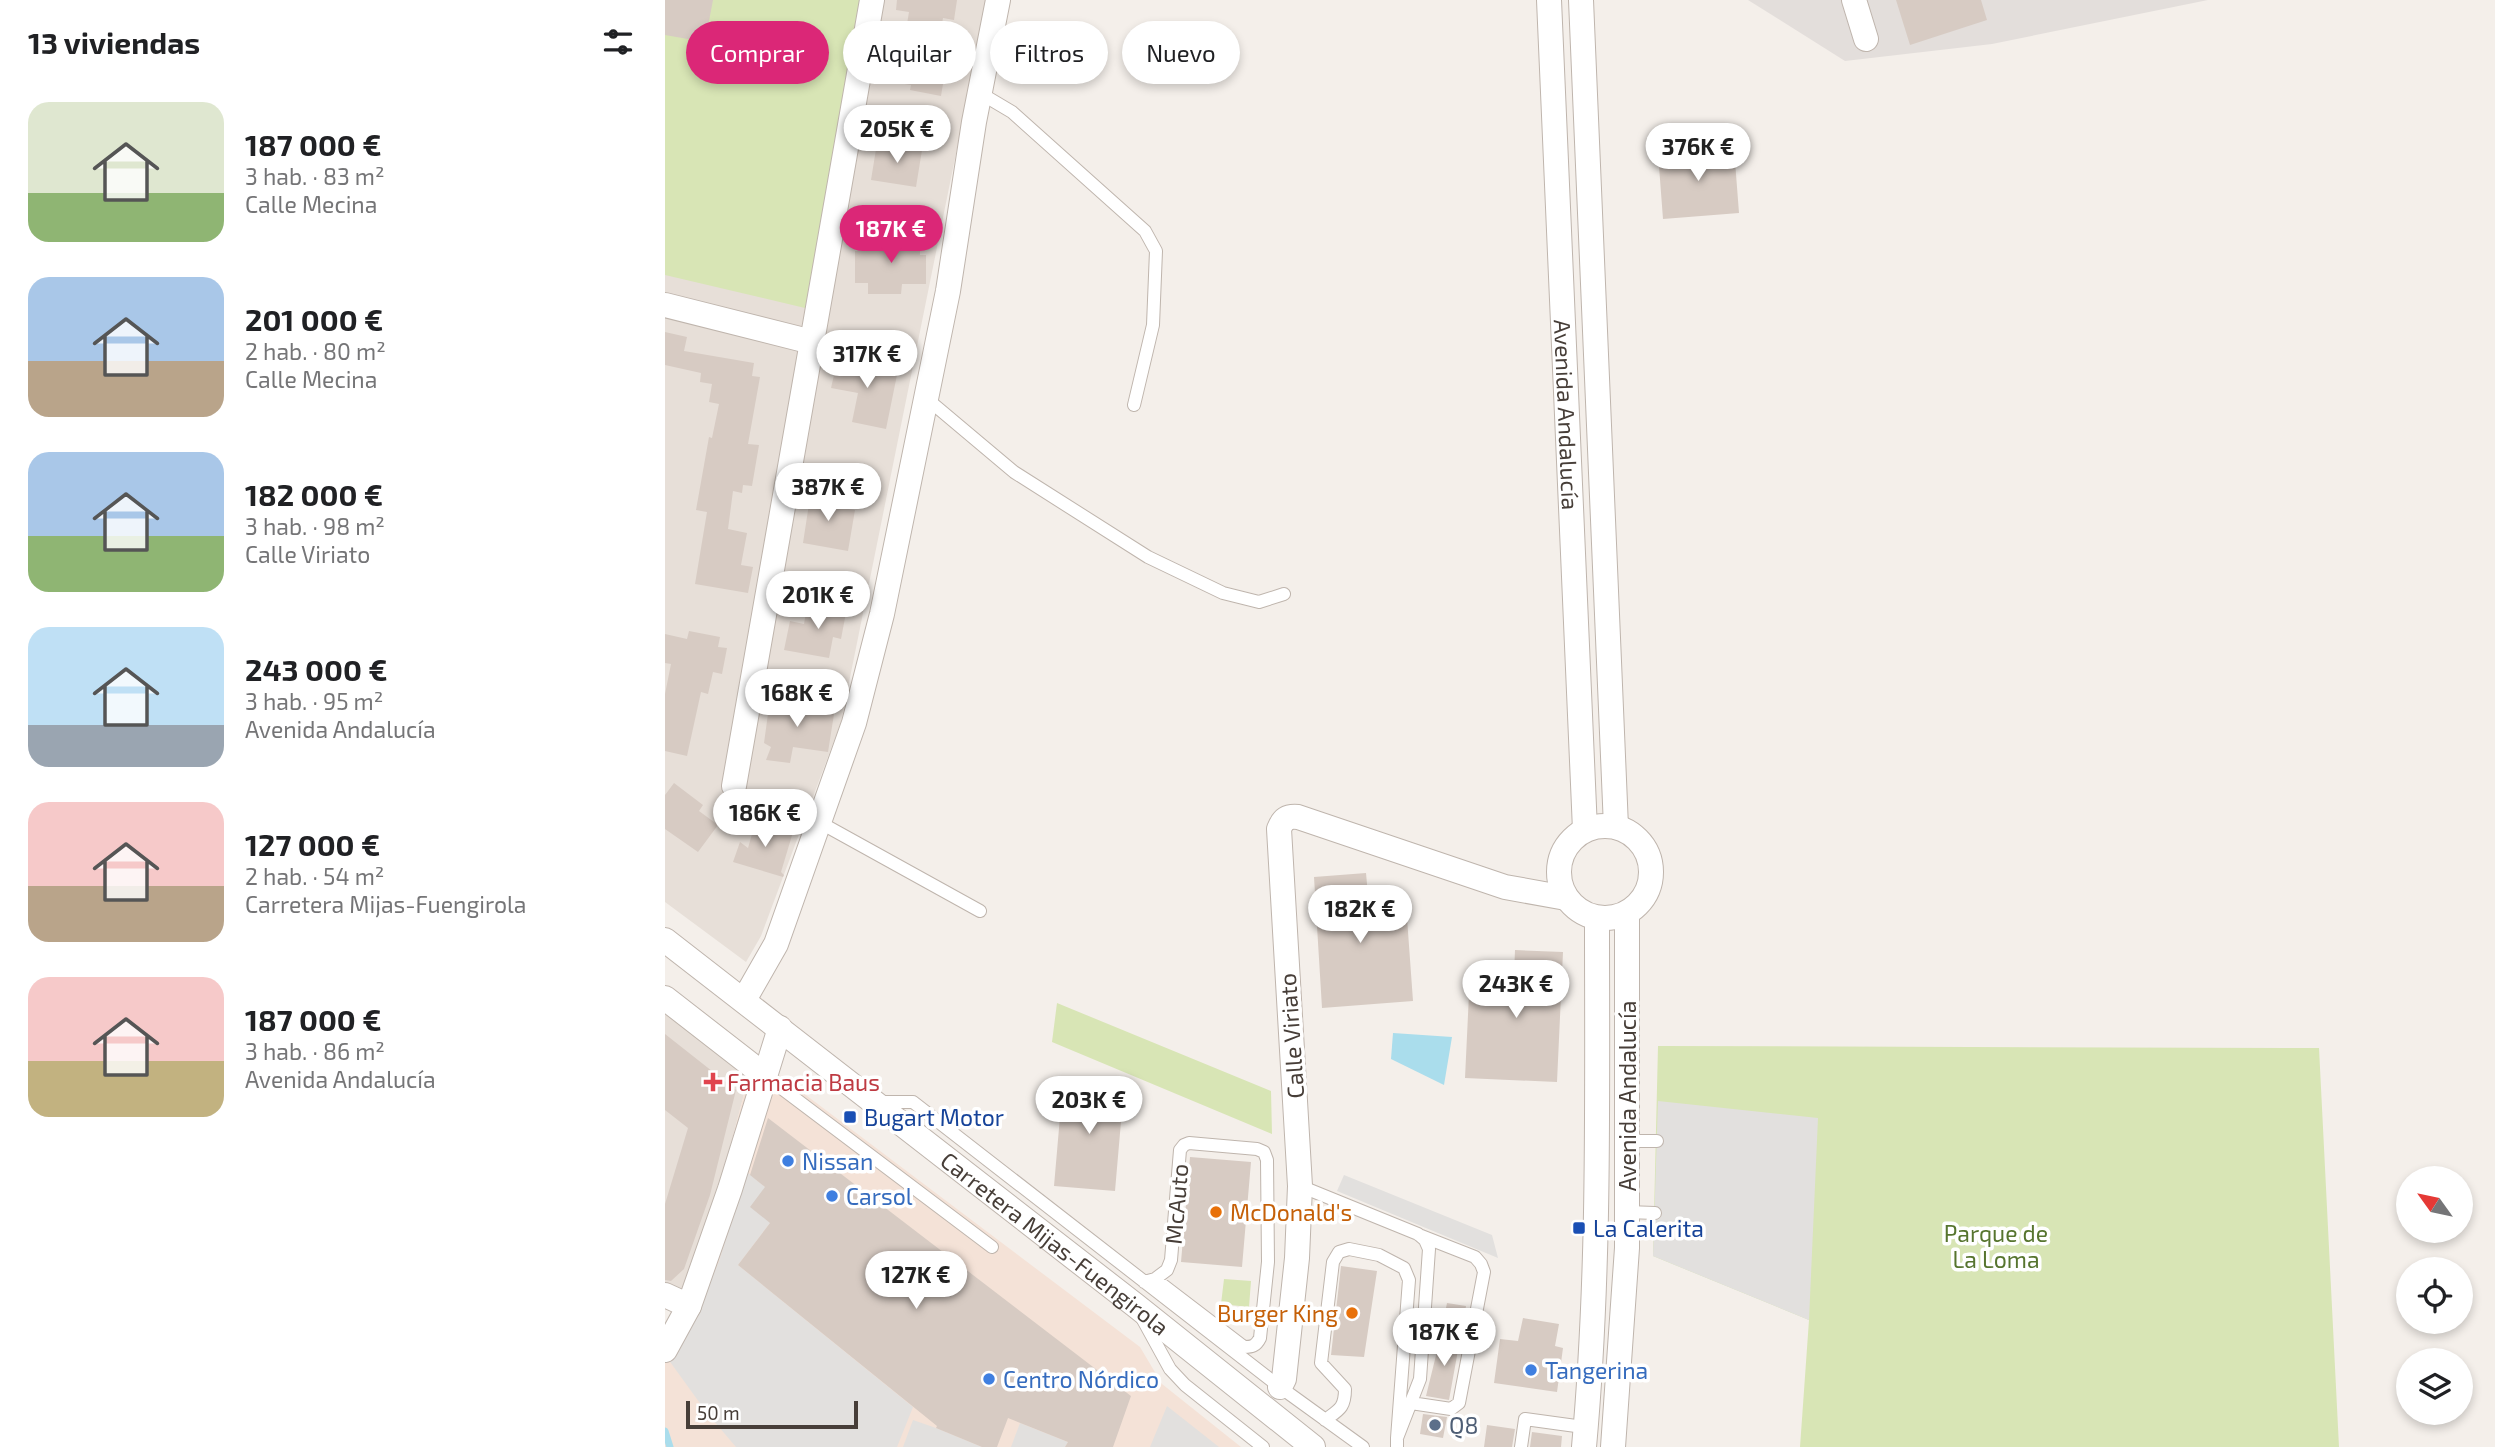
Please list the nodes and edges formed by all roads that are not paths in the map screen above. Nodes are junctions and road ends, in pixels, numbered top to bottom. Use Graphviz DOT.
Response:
graph roads {
  1 [pos="873,0"];
  2 [pos="999,0"];
  3 [pos="1549,0"];
  4 [pos="1581,0"];
  5 [pos="1854,0"];
  6 [pos="1866,39"];
  7 [pos="980,93"];
  8 [pos="665,305"];
  9 [pos="812,342"];
  10 [pos="926,397"];
  11 [pos="1134,405"];
  12 [pos="1284,594"];
  13 [pos="734,786"];
  14 [pos="819,822"];
  15 [pos="1616,827"];
  16 [pos="1585,830"];
  17 [pos="1566,898"];
  18 [pos="980,911"];
  19 [pos="1627,913"];
  20 [pos="1597,919"];
  21 [pos="665,940"];
  22 [pos="665,998"];
  23 [pos="744,1000"];
  24 [pos="780,1028"];
  25 [pos="764,1075"];
  26 [pos="875,1102"];
  27 [pos="1627,1140"];
  28 [pos="1657,1141"];
  29 [pos="1300,1186"];
  30 [pos="1627,1212"];
  31 [pos="1655,1213"];
  32 [pos="1418,1234"];
  33 [pos="992,1247"];
  34 [pos="1149,1280"];
  35 [pos="665,1295"];
  36 [pos="1136,1305"];
  37 [pos="689,1306"];
  38 [pos="1475,1320"];
  39 [pos="1424,1323"];
  40 [pos="665,1350"];
  41 [pos="1280,1387"];
  42 [pos="1247,1394"];
  43 [pos="1411,1402"];
  44 [pos="1325,1420"];
  45 [pos="1584,1441"];
  46 [pos="1397,1442"];
  47 [pos="1263,1447"];
  48 [pos="1313,1447"];
  49 [pos="1363,1447"];
  50 [pos="1521,1447"];
  51 [pos="1613,1447"];
  1 -- 9 [label="street"];
  2 -- 7 [label="street"];
  3 -- 16 [label="street, Avenida Andalucía"];
  4 -- 15 [label="street, Avenida Andalucía"];
  5 -- 6 [label="street"];
  7 -- 10 [label="street"];
  7 -- 11 [label="lane"];
  8 -- 9 [label="street"];
  9 -- 13 [label="street"];
  10 -- 12 [label="lane"];
  10 -- 14 [label="street"];
  14 -- 18 [label="lane"];
  14 -- 23 [label="street"];
  15 -- 16 [label="street"];
  15 -- 19 [label="street"];
  16 -- 17 [label="street"];
  17 -- 20 [label="street"];
  17 -- 29 [label="street, Calle Viriato"];
  19 -- 20 [label="street"];
  19 -- 27 [label="street, Avenida Andalucía"];
  20 -- 45 [label="street, Avenida Andalucía"];
  21 -- 23 [label="street, Carretera Mijas-Fuengirola"];
  22 -- 25 [label="street"];
  23 -- 24 [label="street, Carretera Mijas-Fuengirola"];
  24 -- 25 [label="street"];
  24 -- 26 [label="street, Carretera Mijas-Fuengirola"];
  25 -- 33 [label="lane"];
  25 -- 37 [label="street"];
  26 -- 34 [label="lane"];
  26 -- 36 [label="street, Carretera Mijas-Fuengirola"];
  27 -- 28 [label="lane"];
  27 -- 30 [label="street, Avenida Andalucía"];
  29 -- 32 [label="lane"];
  29 -- 41 [label="street, Calle Viriato"];
  30 -- 31 [label="lane"];
  30 -- 51 [label="street, Avenida Andalucía"];
  32 -- 38 [label="lane"];
  32 -- 39 [label="lane"];
  34 -- 34 [label="lane, McAuto"];
  34 -- 41 [label="lane"];
  35 -- 37 [label="street"];
  36 -- 42 [label="street, Carretera Mijas-Fuengirola"];
  36 -- 47 [label="lane"];
  37 -- 40 [label="street"];
  38 -- 39 [label="lane"];
  38 -- 43 [label="lane"];
  39 -- 43 [label="lane"];
  41 -- 42 [label="lane"];
  41 -- 44 [label="lane"];
  42 -- 48 [label="street, Carretera Mijas-Fuengirola"];
  43 -- 46 [label="lane"];
  44 -- 46 [label="lane"];
  44 -- 49 [label="lane"];
  45 -- 50 [label="lane"];
}
